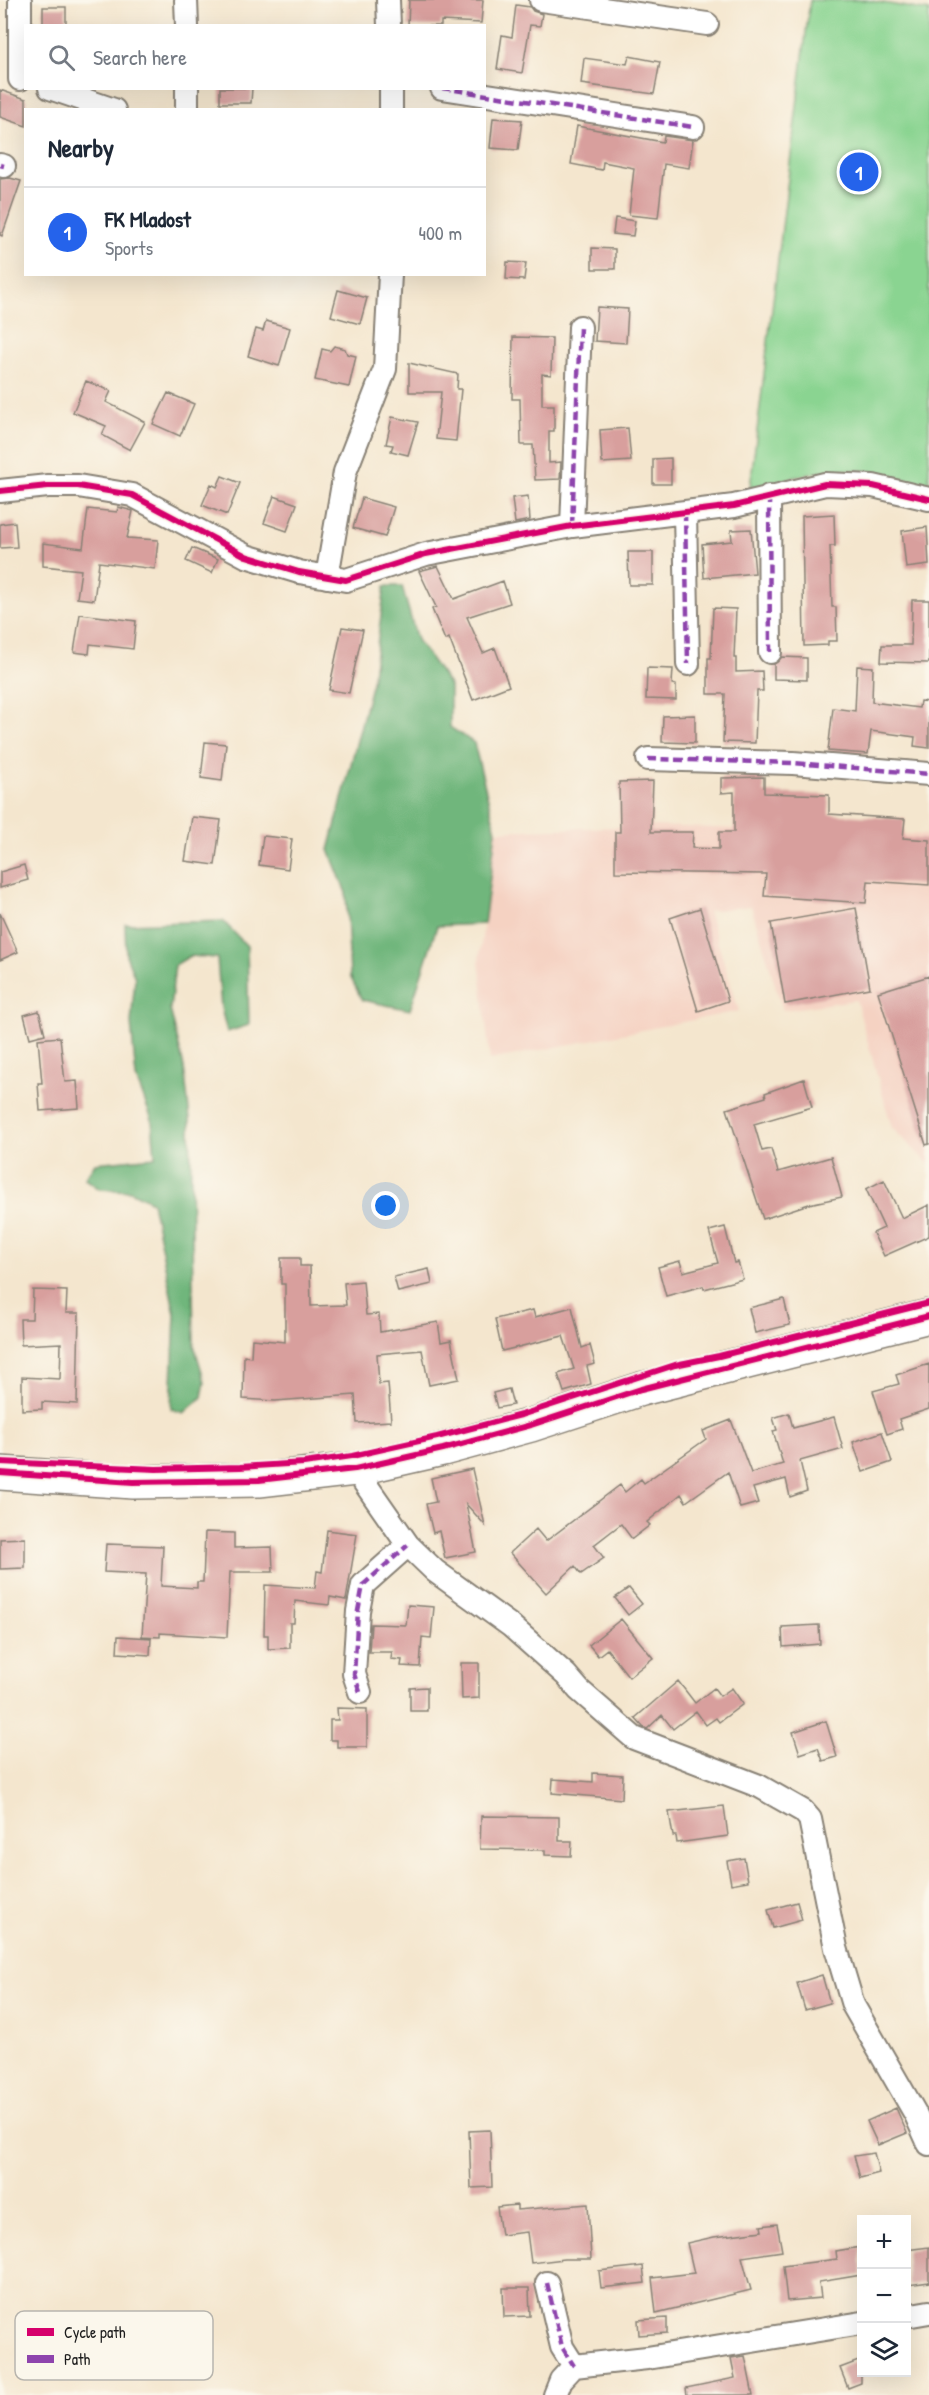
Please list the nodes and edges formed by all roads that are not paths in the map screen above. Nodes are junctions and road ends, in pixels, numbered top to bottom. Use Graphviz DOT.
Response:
graph roads {
  1 [pos="20,0"];
  2 [pos="186,0"];
  3 [pos="388,0"];
  4 [pos="541,0"];
  5 [pos="186,24"];
  6 [pos="389,24"];
  7 [pos="707,24"];
  8 [pos="15,77"];
  9 [pos="56,90"];
  10 [pos="187,90"];
  11 [pos="391,90"];
  12 [pos="455,90"];
  13 [pos="108,108"];
  14 [pos="187,108"];
  15 [pos="391,108"];
  16 [pos="693,127"];
  17 [pos="390,276"];
  18 [pos="580,327"];
  19 [pos="0,491"];
  20 [pos="769,496"];
  21 [pos="929,499"];
  22 [pos="685,512"];
  23 [pos="572,526"];
  24 [pos="327,577"];
  25 [pos="770,652"];
  26 [pos="688,664"];
  27 [pos="648,759"];
  28 [pos="929,774"];
  29 [pos="929,1316"];
  30 [pos="355,1469"];
  31 [pos="0,1473"];
  32 [pos="408,1545"];
  33 [pos="360,1692"];
  34 [pos="929,2144"];
  35 [pos="547,2283"];
  36 [pos="929,2312"];
  37 [pos="911,2315"];
  38 [pos="857,2324"];
  39 [pos="574,2366"];
  40 [pos="555,2395"];
  1 -- 8 [label="street"];
  2 -- 5 [label="street"];
  3 -- 6 [label="street"];
  4 -- 7 [label="street"];
  9 -- 13 [label="street"];
  10 -- 14 [label="street"];
  11 -- 15 [label="street"];
  12 -- 16 [label="street"];
  17 -- 24 [label="street"];
  18 -- 23 [label="street"];
  19 -- 24 [label="street"];
  20 -- 21 [label="street"];
  20 -- 22 [label="street"];
  20 -- 25 [label="street"];
  22 -- 23 [label="street"];
  22 -- 26 [label="street"];
  23 -- 24 [label="street"];
  27 -- 28 [label="street"];
  29 -- 30 [label="main road"];
  30 -- 31 [label="main road"];
  30 -- 32 [label="street"];
  32 -- 33 [label="street"];
  32 -- 34 [label="street"];
  35 -- 39 [label="street"];
  36 -- 37 [label="street"];
  38 -- 39 [label="street"];
  39 -- 40 [label="street"];
}
